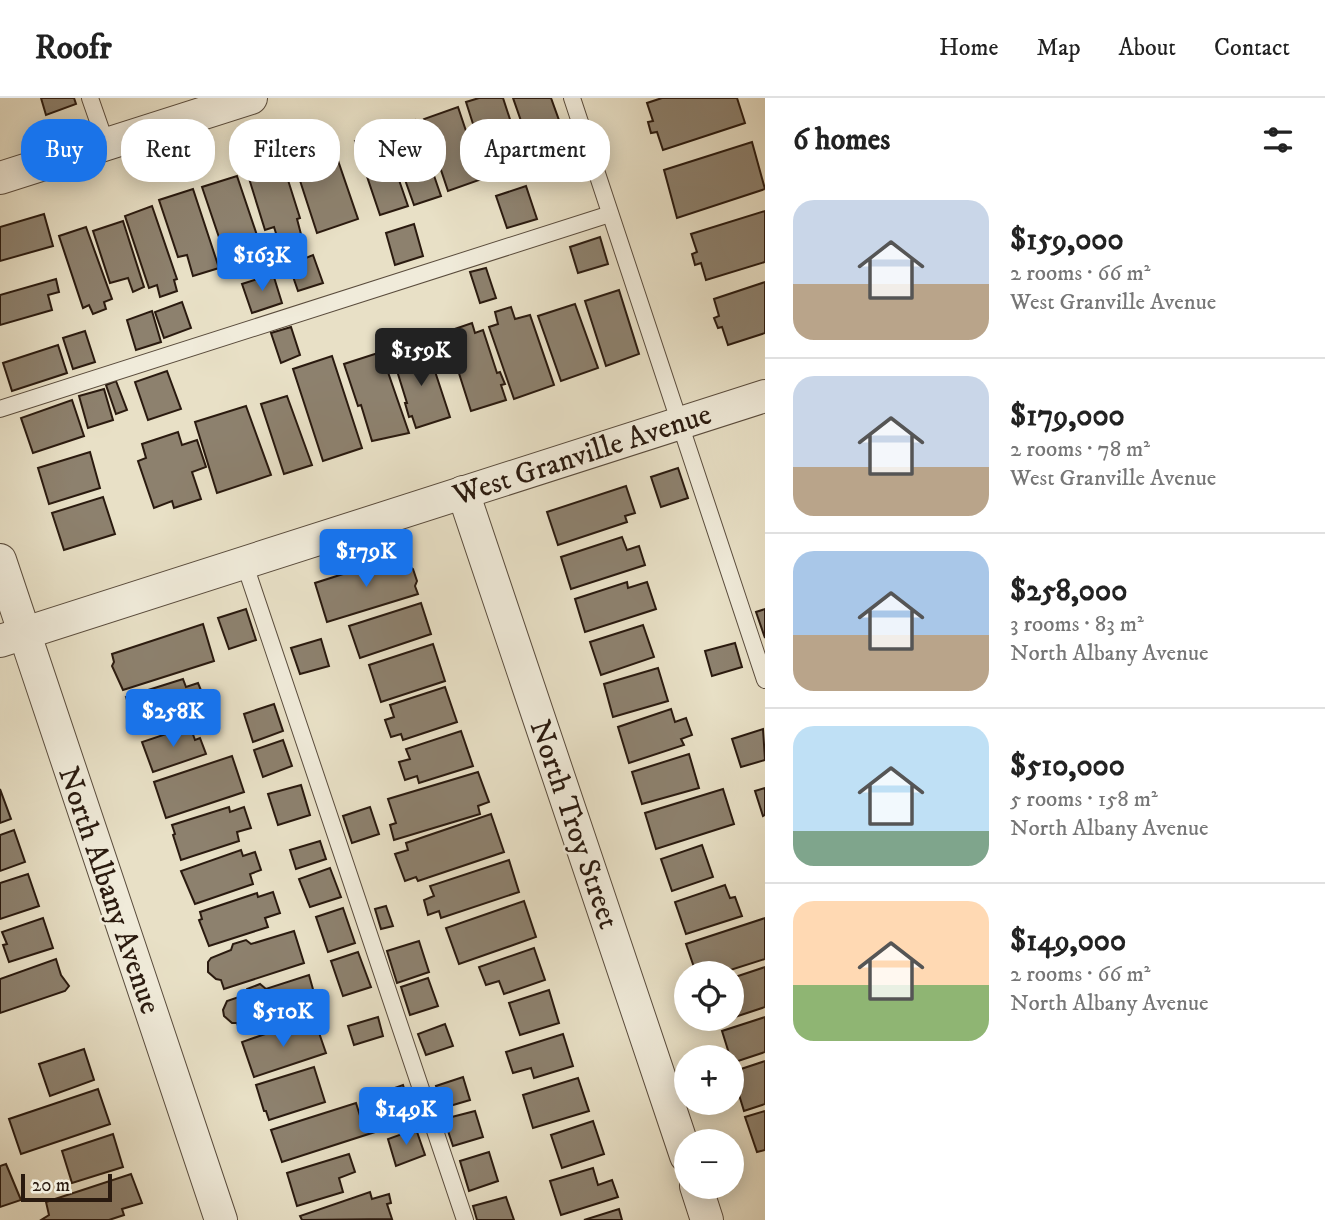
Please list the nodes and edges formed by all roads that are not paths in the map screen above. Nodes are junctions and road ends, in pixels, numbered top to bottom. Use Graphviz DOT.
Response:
graph roads {
  1 [pos="90,98"];
  2 [pos="251,98"];
  3 [pos="572,98"];
  4 [pos="97,119"];
  5 [pos="107,145"];
  6 [pos="21,171"];
  7 [pos="0,178"];
  8 [pos="610,214"];
  9 [pos="765,396"];
  10 [pos="0,409"];
  11 [pos="680,423"];
  12 [pos="463,492"];
  13 [pos="0,560"];
  14 [pos="244,562"];
  15 [pos="12,637"];
  16 [pos="765,680"];
  17 [pos="677,1129"];
  18 [pos="700,1199"];
  19 [pos="221,1220"];
  20 [pos="465,1220"];
  21 [pos="707,1220"];
  1 -- 4 [label="lane"];
  2 -- 5 [label="street"];
  3 -- 8 [label="lane"];
  6 -- 7 [label="street"];
  8 -- 10 [label="lane"];
  8 -- 11 [label="lane"];
  9 -- 11 [label="street, West Granville Avenue"];
  11 -- 12 [label="street, West Granville Avenue"];
  11 -- 16 [label="lane"];
  12 -- 14 [label="street, West Granville Avenue"];
  12 -- 17 [label="street, North Troy Street"];
  13 -- 15 [label="street, North Albany Avenue"];
  14 -- 15 [label="street, West Granville Avenue"];
  14 -- 20 [label="lane"];
  15 -- 19 [label="street, North Albany Avenue"];
  18 -- 21 [label="street"];
}
